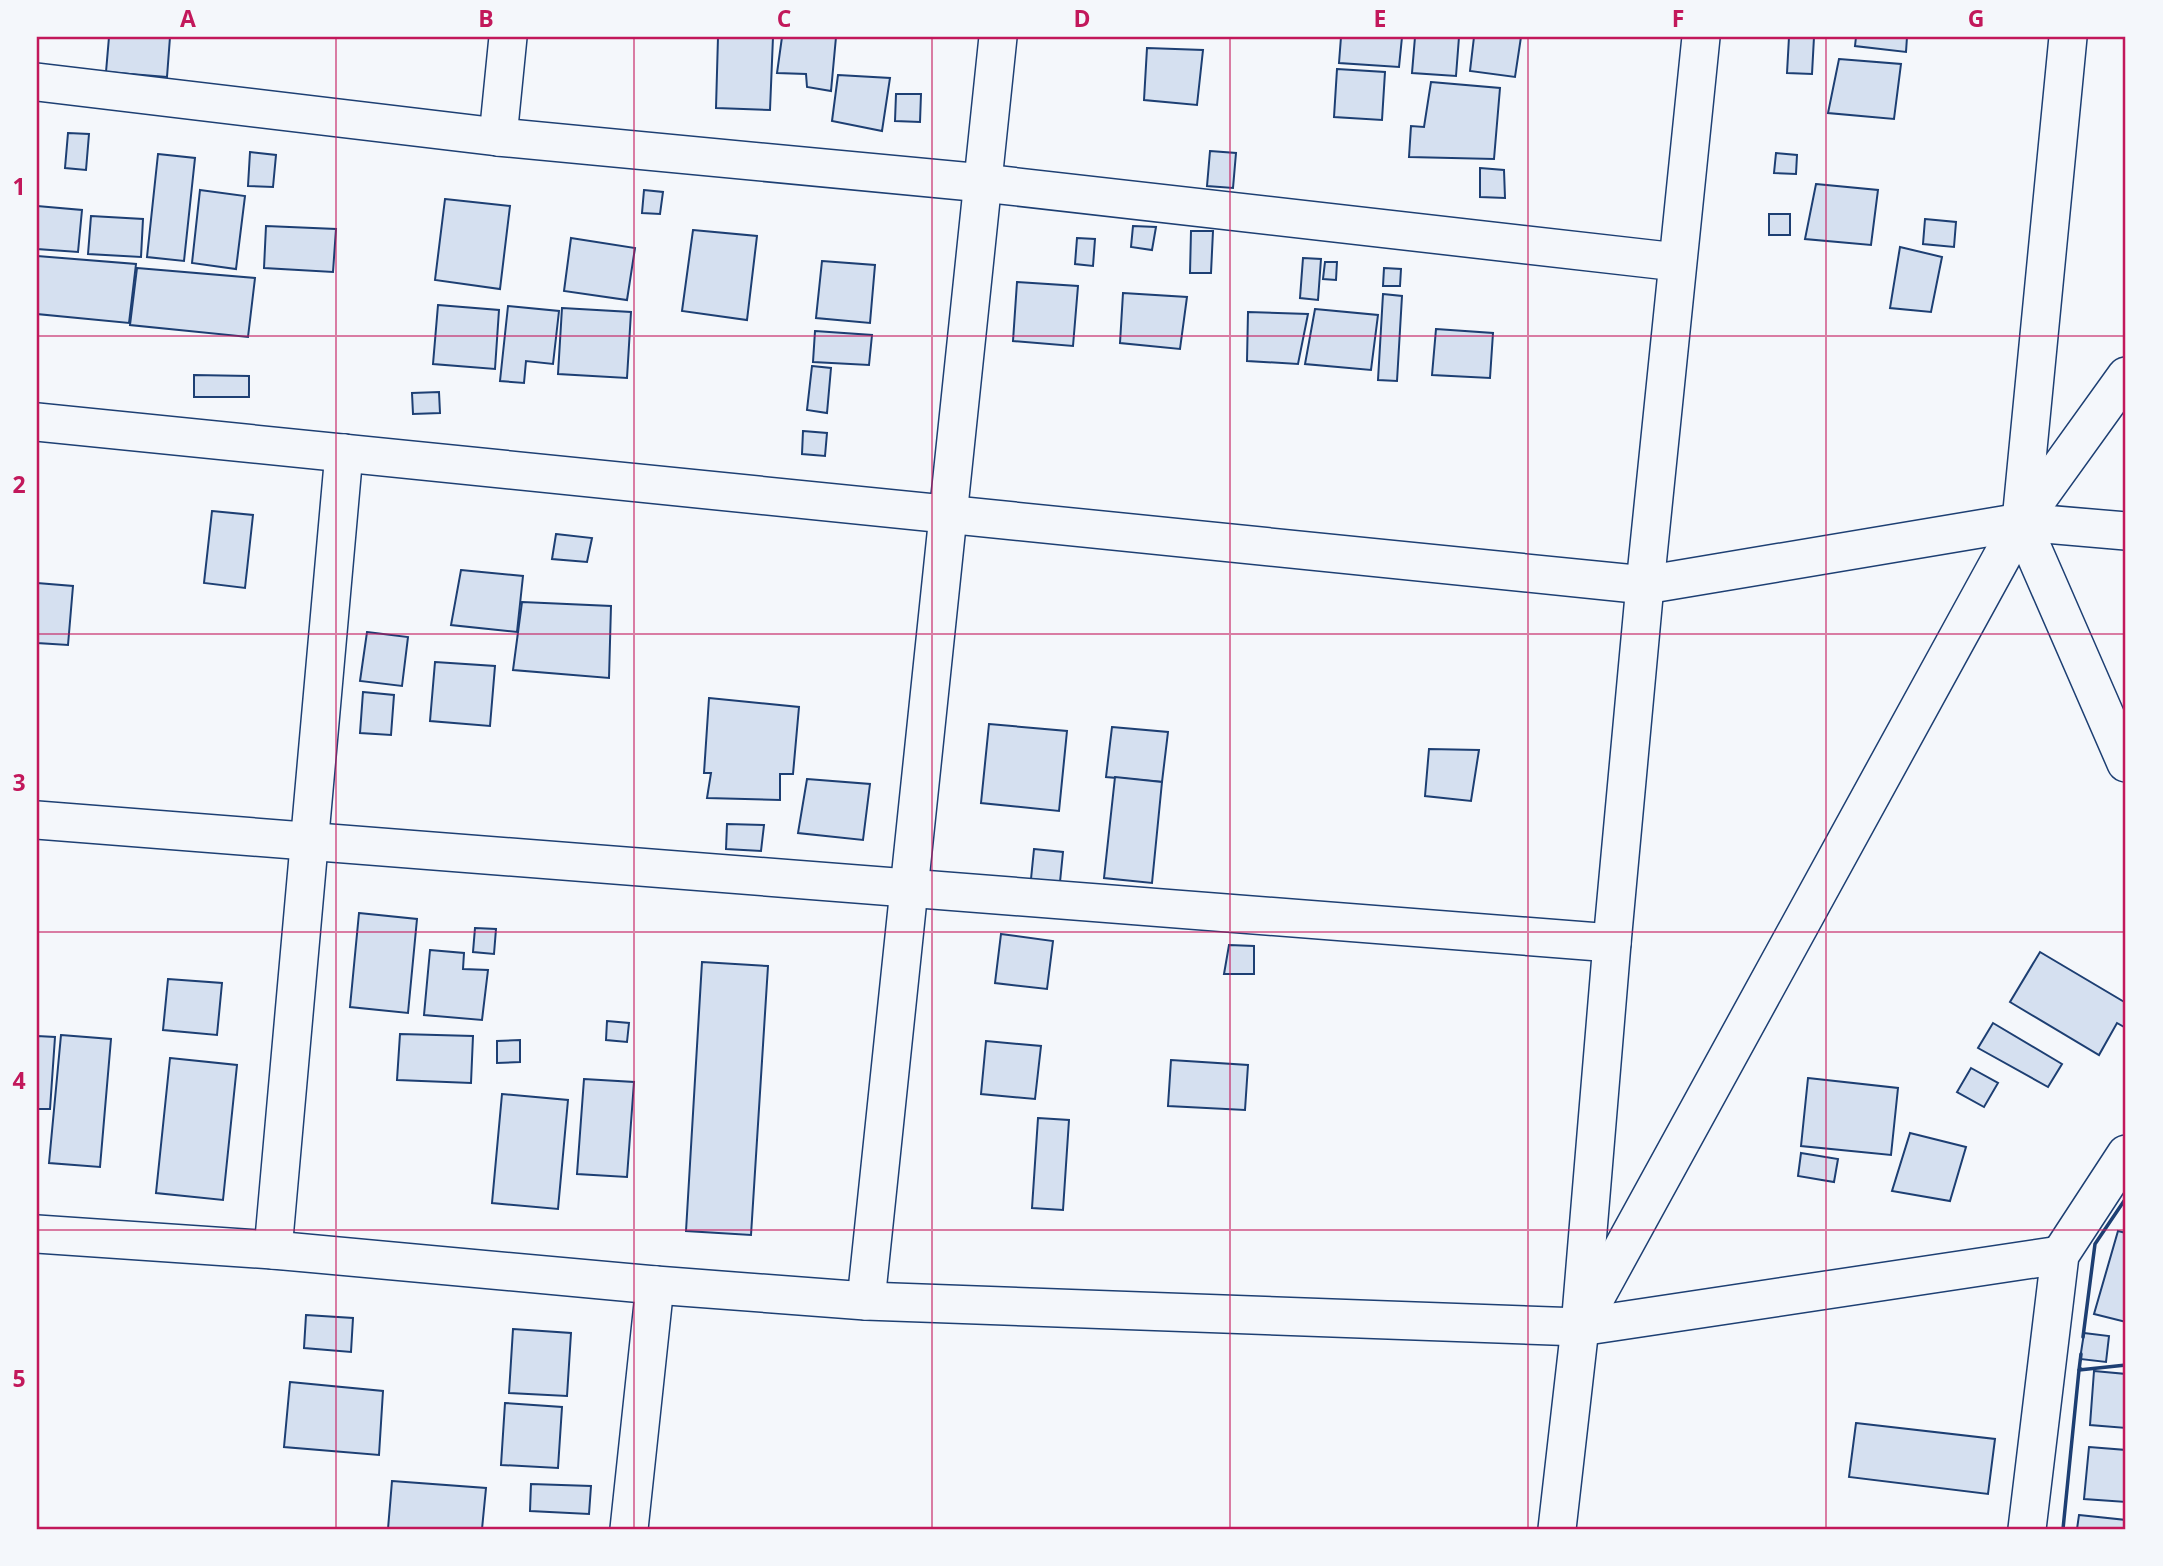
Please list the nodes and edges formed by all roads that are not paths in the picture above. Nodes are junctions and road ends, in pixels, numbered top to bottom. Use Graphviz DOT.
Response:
graph roads {
  1 [pos="508,37"];
  2 [pos="998,37"];
  3 [pos="1701,37"];
  4 [pos="2068,37"];
  5 [pos="37,82"];
  6 [pos="498,137"];
  7 [pos="983,183"];
  8 [pos="1677,262"];
  9 [pos="2126,376"];
  10 [pos="37,422"];
  11 [pos="344,453"];
  12 [pos="948,514"];
  13 [pos="2021,522"];
  14 [pos="2126,531"];
  15 [pos="1645,585"];
  16 [pos="2126,764"];
  17 [pos="37,820"];
  18 [pos="310,841"];
  19 [pos="909,888"];
  20 [pos="1612,943"];
  21 [pos="2126,1154"];
  22 [pos="37,1234"];
  23 [pos="273,1250"];
  24 [pos="2060,1255"];
  25 [pos="654,1285"];
  26 [pos="866,1301"];
  27 [pos="1580,1327"];
  28 [pos="629,1529"];
  29 [pos="1557,1529"];
  30 [pos="2028,1529"];
  1 -- 6 [label="street"];
  2 -- 7 [label="street"];
  3 -- 8 [label="street"];
  4 -- 13 [label="street"];
  5 -- 6 [label="street"];
  6 -- 7 [label="street"];
  7 -- 8 [label="street"];
  7 -- 12 [label="street"];
  8 -- 15 [label="street"];
  9 -- 13 [label="street"];
  10 -- 11 [label="street"];
  11 -- 12 [label="street"];
  11 -- 18 [label="street"];
  12 -- 15 [label="street"];
  12 -- 19 [label="street"];
  13 -- 14 [label="street"];
  13 -- 15 [label="street"];
  13 -- 16 [label="street"];
  13 -- 27 [label="street"];
  15 -- 20 [label="street"];
  17 -- 18 [label="street"];
  18 -- 19 [label="street"];
  18 -- 23 [label="street"];
  19 -- 20 [label="street"];
  19 -- 26 [label="street"];
  20 -- 27 [label="street"];
  21 -- 24 [label="street"];
  22 -- 23 [label="street"];
  23 -- 25 [label="street"];
  24 -- 27 [label="street"];
  24 -- 30 [label="street"];
  25 -- 26 [label="street"];
  25 -- 28 [label="street"];
  26 -- 27 [label="street"];
  27 -- 29 [label="street"];
}
